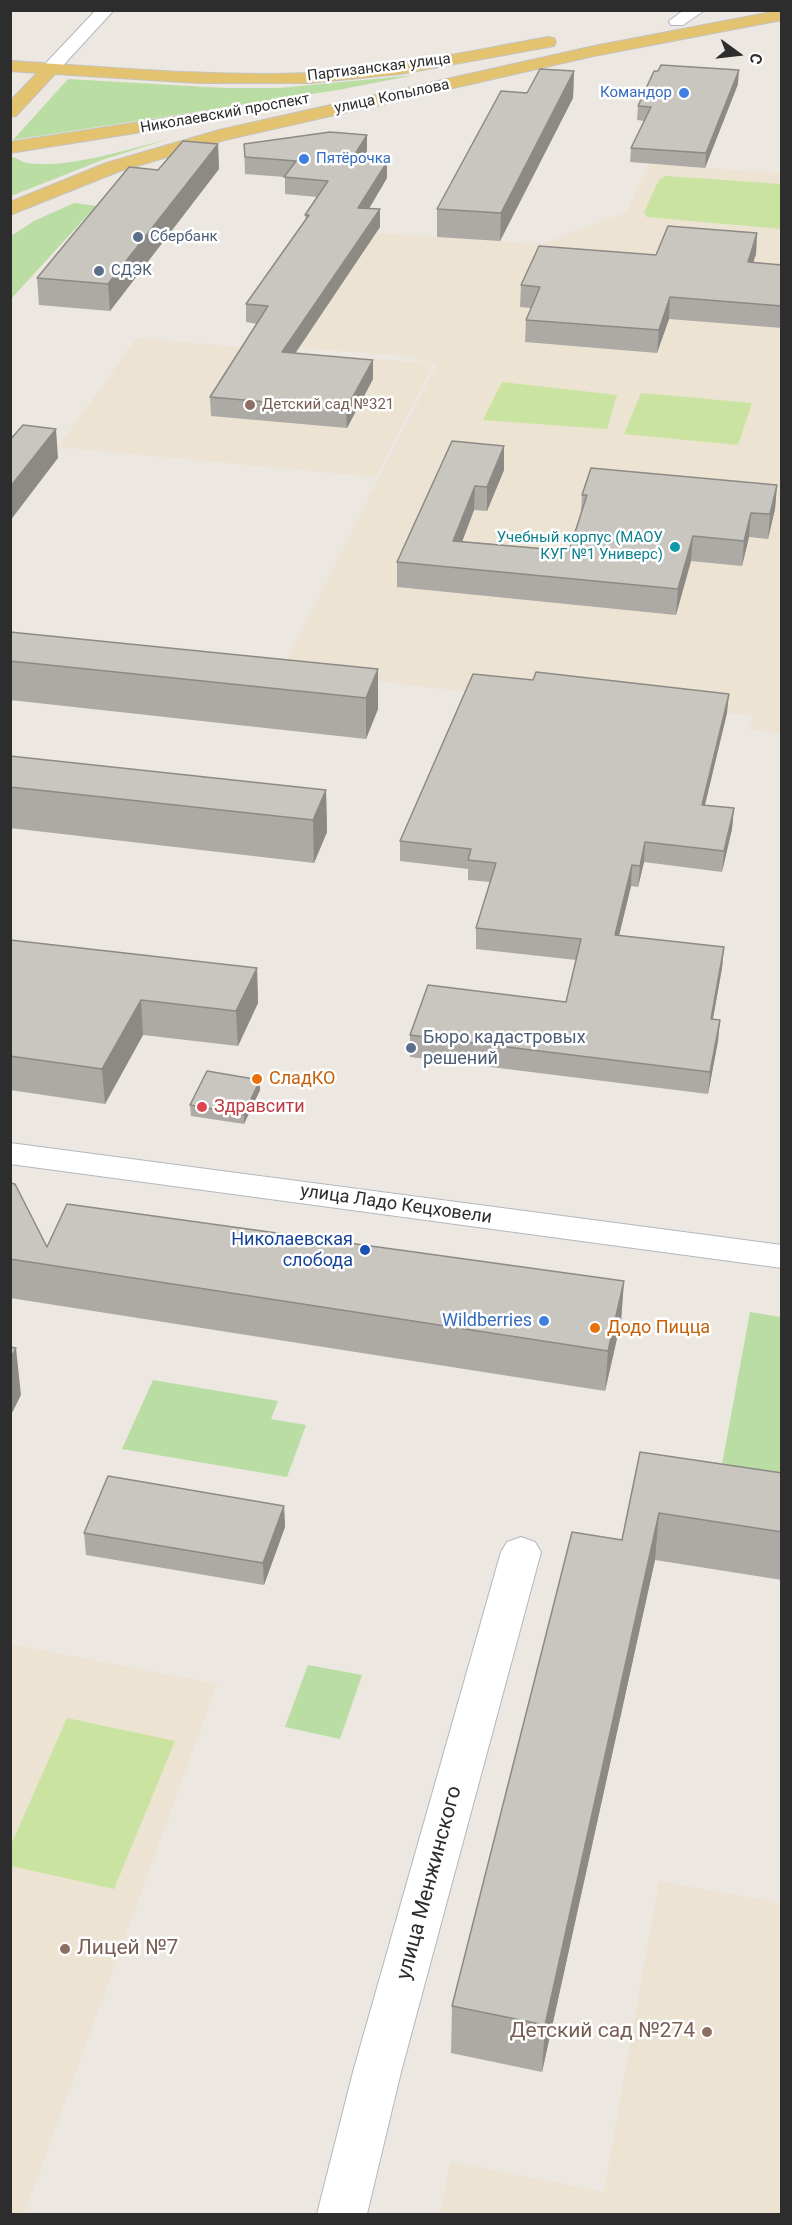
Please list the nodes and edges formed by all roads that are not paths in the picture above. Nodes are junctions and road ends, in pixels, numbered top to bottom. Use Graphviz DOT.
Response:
graph roads {
  1 [pos="106,10"];
  2 [pos="697,10"];
  3 [pos="745,10"];
  4 [pos="777,17"];
  5 [pos="677,21"];
  6 [pos="616,46"];
  7 [pos="10,66"];
  8 [pos="51,68"];
  9 [pos="10,112"];
  10 [pos="10,148"];
  11 [pos="10,209"];
  12 [pos="10,1153"];
  13 [pos="782,1257"];
  14 [pos="520,1551"];
  15 [pos="342,2214"];
  1 -- 8 [label="main road"];
  2 -- 5 [label="main road"];
  3 -- 5 [label="main road, Партизанская улица"];
  4 -- 6 [label="main road, улица Копылова"];
  5 -- 8 [label="main road, Партизанская улица"];
  6 -- 10 [label="main road, Николаевский проспект"];
  6 -- 11 [label="main road, улица Копылова"];
  7 -- 8 [label="main road, Партизанская улица"];
  8 -- 9 [label="main road"];
  12 -- 13 [label="main road, улица Ладо Кецховели"];
  14 -- 15 [label="main road, улица Менжинского"];
}
